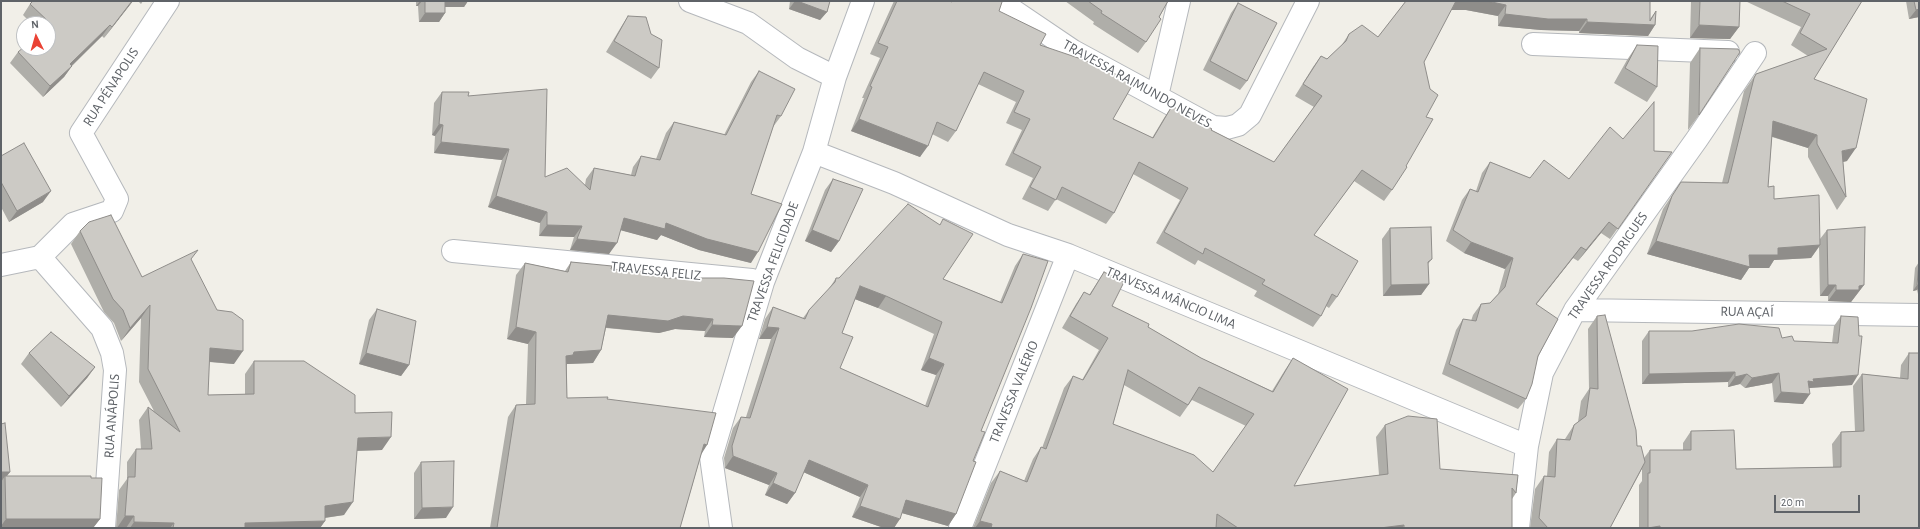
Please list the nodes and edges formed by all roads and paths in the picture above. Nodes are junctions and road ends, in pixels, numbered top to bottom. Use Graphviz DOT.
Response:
graph roads {
  1 [pos="168,1"];
  2 [pos="690,1"];
  3 [pos="863,1"];
  4 [pos="999,1"];
  5 [pos="1179,1"];
  6 [pos="1308,1"];
  7 [pos="1533,44"];
  8 [pos="835,77"];
  9 [pos="1157,96"];
  10 [pos="814,152"];
  11 [pos="453,251"];
  12 [pos="1068,255"];
  13 [pos="40,257"];
  14 [pos="1,265"];
  15 [pos="763,282"];
  16 [pos="1575,310"];
  17 [pos="1919,315"];
  18 [pos="1527,446"];
  19 [pos="104,528"];
  20 [pos="721,528"];
  21 [pos="960,528"];
  22 [pos="1518,528"];
  1 -- 13 [label="street, RUA PÉNAPOLIS"];
  2 -- 8 [label="street"];
  3 -- 8 [label="street, TRAVESSA FELICIDADE"];
  4 -- 9 [label="street, TRAVESSA RAIMUNDO NEVES"];
  5 -- 9 [label="street"];
  6 -- 9 [label="street, TRAVESSA RAIMUNDO NEVES"];
  7 -- 16 [label="street, TRAVESSA RODRIGUES"];
  8 -- 10 [label="street, TRAVESSA FELICIDADE"];
  10 -- 12 [label="street, TRAVESSA MÂNCIO LIMA"];
  10 -- 15 [label="street, TRAVESSA FELICIDADE"];
  11 -- 15 [label="street, TRAVESSA FELIZ"];
  12 -- 18 [label="street, TRAVESSA MÂNCIO LIMA"];
  12 -- 21 [label="street, TRAVESSA VALÉRIO"];
  13 -- 14 [label="street"];
  13 -- 19 [label="street, RUA ANÁPOLIS"];
  15 -- 20 [label="street, TRAVESSA FELICIDADE"];
  16 -- 17 [label="street, RUA AÇAÍ"];
  16 -- 18 [label="street, TRAVESSA RODRIGUES"];
  18 -- 22 [label="street, TRAVESSA RODRIGUES"];
}
